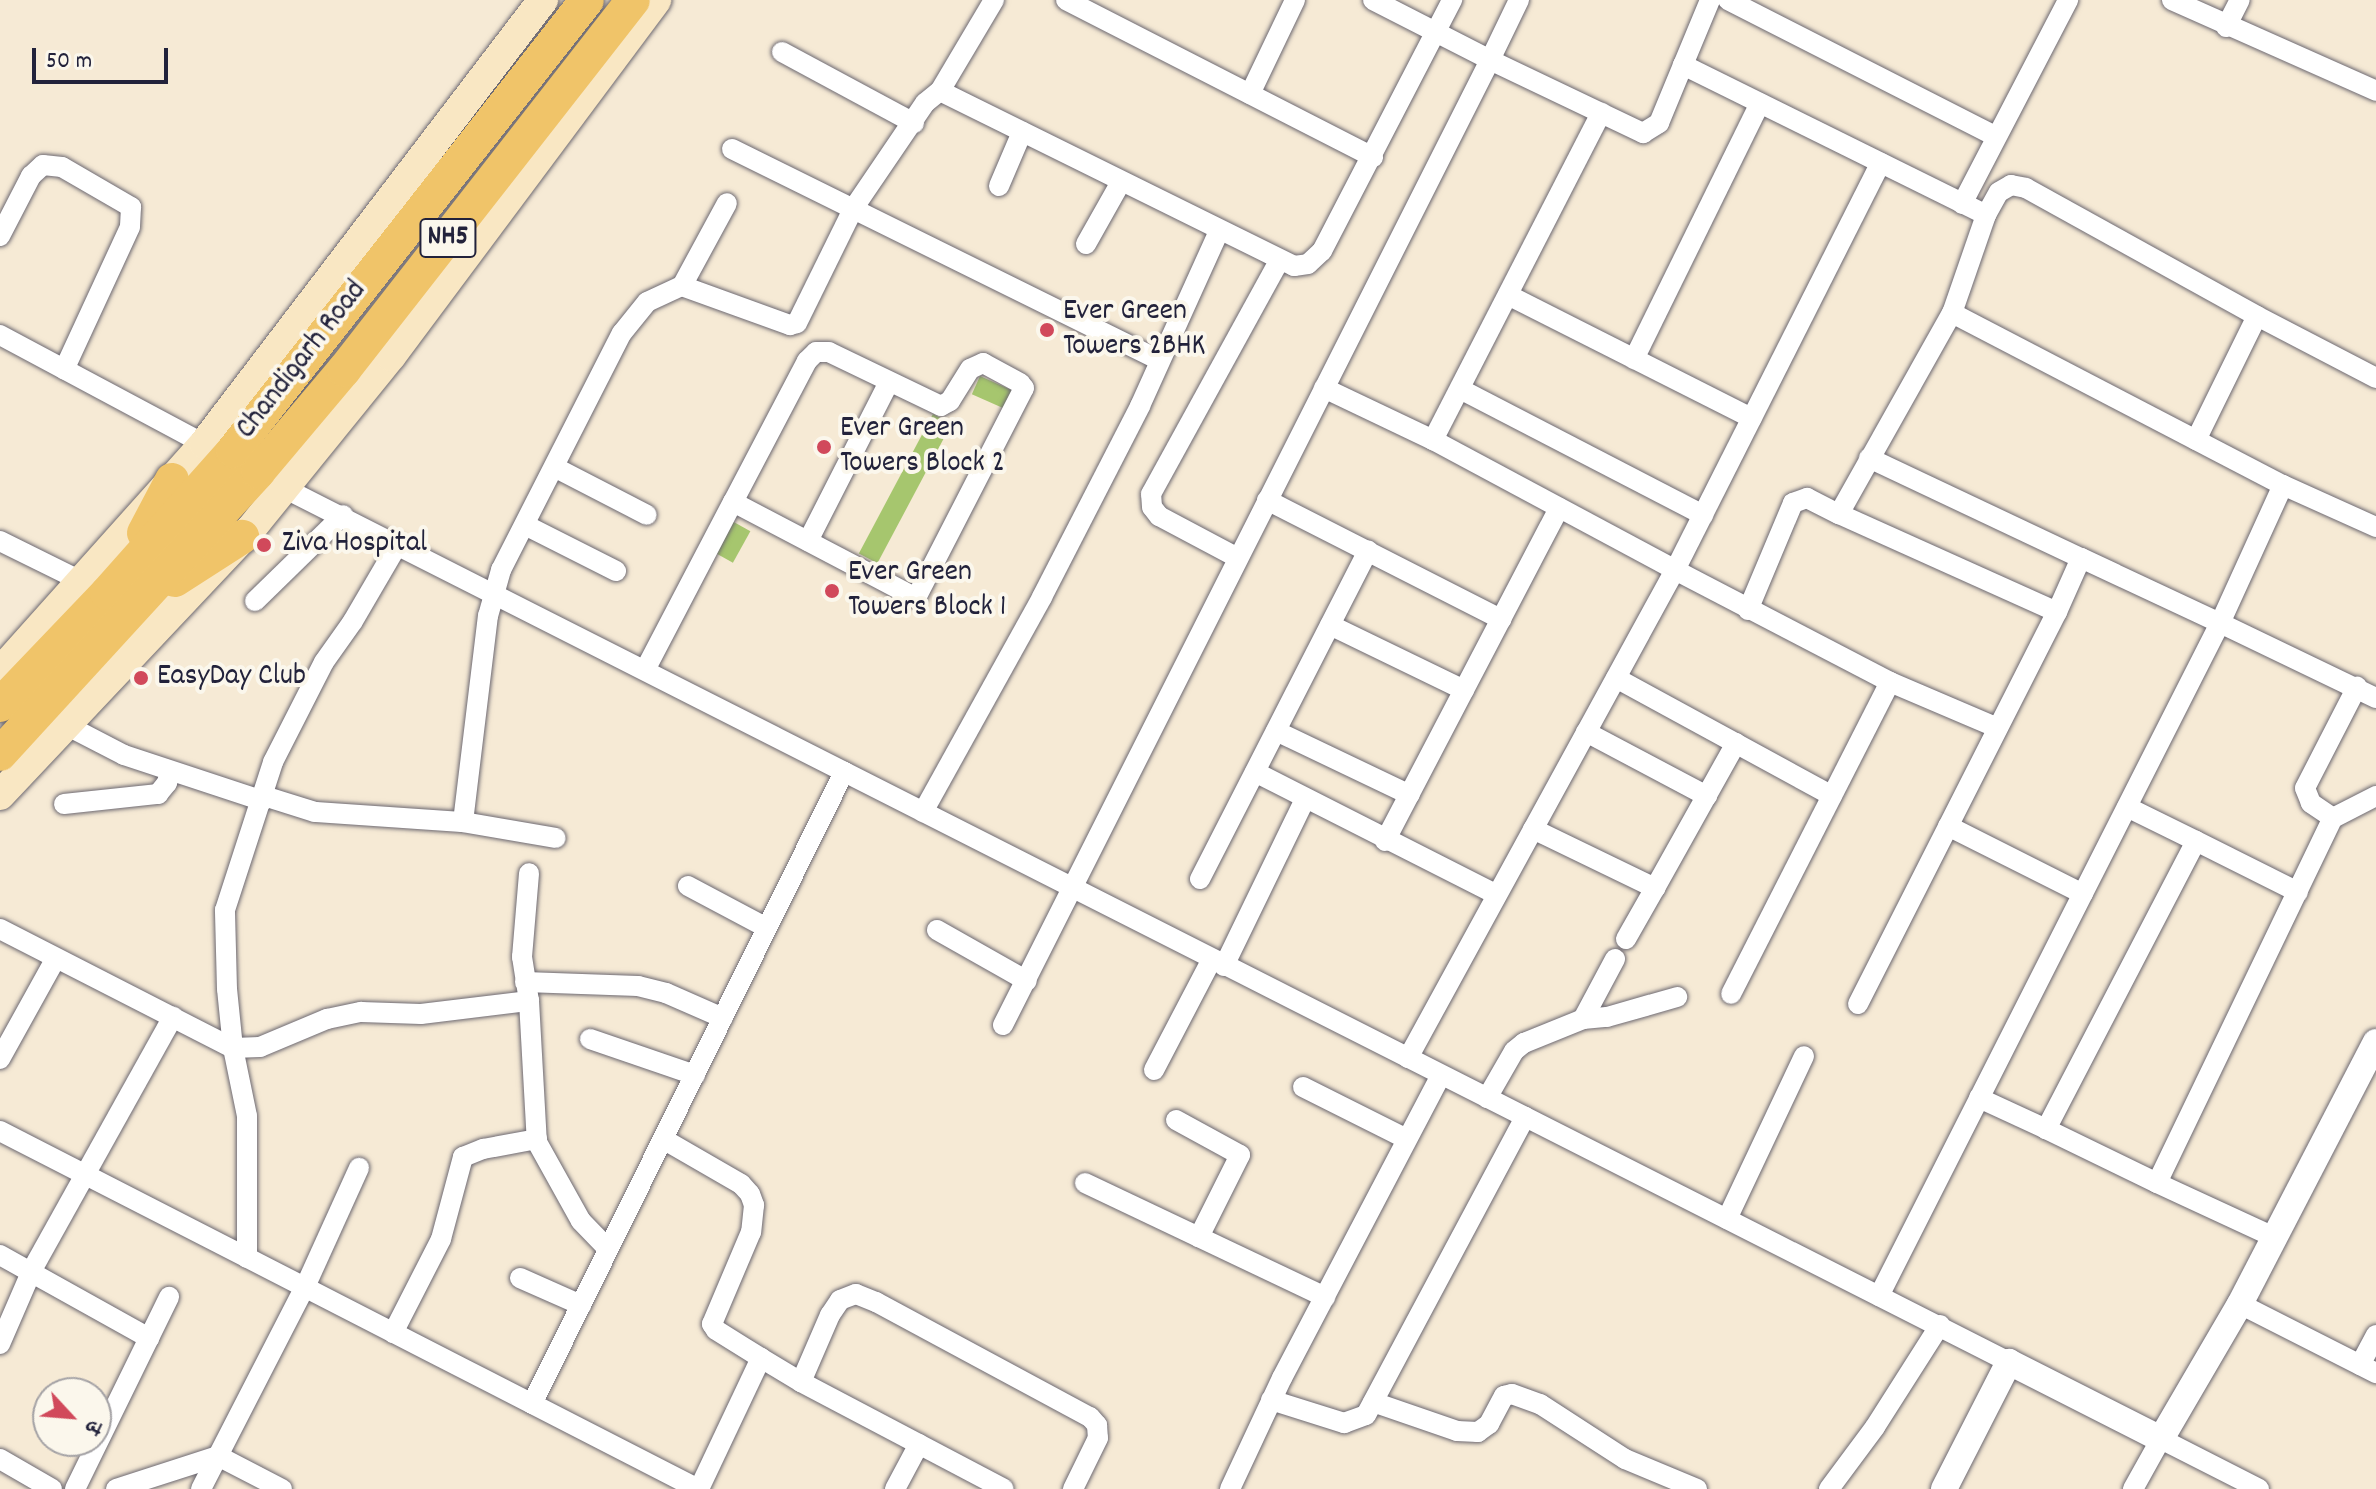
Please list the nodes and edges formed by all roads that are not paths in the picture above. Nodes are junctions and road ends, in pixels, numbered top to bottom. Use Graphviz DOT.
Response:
graph roads {
  1 [pos="543,0"];
  2 [pos="587,0"];
  3 [pos="633,0"];
  4 [pos="656,0"];
  5 [pos="994,0"];
  6 [pos="1066,0"];
  7 [pos="1295,0"];
  8 [pos="1373,0"];
  9 [pos="1452,0"];
  10 [pos="1519,0"];
  11 [pos="1710,0"];
  12 [pos="1728,0"];
  13 [pos="2068,0"];
  14 [pos="2172,0"];
  15 [pos="2240,0"];
  16 [pos="2226,27"];
  17 [pos="1437,33"];
  18 [pos="782,52"];
  19 [pos="1490,60"];
  20 [pos="1683,65"];
  21 [pos="940,91"];
  22 [pos="2376,91"];
  23 [pos="1250,94"];
  24 [pos="1760,103"];
  25 [pos="1601,113"];
  26 [pos="914,123"];
  27 [pos="1022,132"];
  28 [pos="1995,136"];
  29 [pos="732,149"];
  30 [pos="1373,157"];
  31 [pos="1881,163"];
  32 [pos="1121,182"];
  33 [pos="999,186"];
  34 [pos="727,203"];
  35 [pos="1962,204"];
  36 [pos="853,209"];
  37 [pos="1986,215"];
  38 [pos="1219,231"];
  39 [pos="0,236"];
  40 [pos="1086,244"];
  41 [pos="1279,261"];
  42 [pos="682,286"];
  43 [pos="1508,295"];
  44 [pos="1952,313"];
  45 [pos="2257,316"];
  46 [pos="0,335"];
  47 [pos="1634,359"];
  48 [pos="1159,360"];
  49 [pos="64,370"];
  50 [pos="2376,378"];
  51 [pos="889,382"];
  52 [pos="1324,388"];
  53 [pos="1460,389"];
  54 [pos="1752,418"];
  55 [pos="1433,440"];
  56 [pos="2196,440"];
  57 [pos="1869,458"];
  58 [pos="245,464"];
  59 [pos="556,468"];
  60 [pos="172,480"];
  61 [pos="2283,485"];
  62 [pos="1267,500"];
  63 [pos="733,502"];
  64 [pos="1559,508"];
  65 [pos="1839,514"];
  66 [pos="343,515"];
  67 [pos="647,515"];
  68 [pos="1703,515"];
  69 [pos="525,525"];
  70 [pos="2376,527"];
  71 [pos="242,537"];
  72 [pos="0,541"];
  73 [pos="808,541"];
  74 [pos="398,544"];
  75 [pos="1368,551"];
  76 [pos="1238,558"];
  77 [pos="2081,558"];
  78 [pos="1675,570"];
  79 [pos="616,571"];
  80 [pos="111,590"];
  81 [pos="494,592"];
  82 [pos="255,601"];
  83 [pos="1748,610"];
  84 [pos="2057,612"];
  85 [pos="1501,619"];
  86 [pos="2220,623"];
  87 [pos="1330,625"];
  88 [pos="645,670"];
  89 [pos="0,672"];
  90 [pos="1616,678"];
  91 [pos="1890,682"];
  92 [pos="2357,687"];
  93 [pos="1464,690"];
  94 [pos="2376,698"];
  95 [pos="0,705"];
  96 [pos="66,725"];
  97 [pos="1998,728"];
  98 [pos="1276,731"];
  99 [pos="1586,732"];
  100 [pos="1736,743"];
  101 [pos="0,754"];
  102 [pos="170,771"];
  103 [pos="844,772"];
  104 [pos="1255,772"];
  105 [pos="0,795"];
  106 [pos="1410,795"];
  107 [pos="1707,796"];
  108 [pos="1832,796"];
  109 [pos="2376,796"];
  110 [pos="263,799"];
  111 [pos="1305,799"];
  112 [pos="64,804"];
  113 [pos="2127,807"];
  114 [pos="923,812"];
  115 [pos="2333,818"];
  116 [pos="463,822"];
  117 [pos="1948,826"];
  118 [pos="1533,829"];
  119 [pos="556,838"];
  120 [pos="1385,841"];
  121 [pos="2196,841"];
  122 [pos="529,873"];
  123 [pos="1200,879"];
  124 [pos="688,886"];
  125 [pos="1071,887"];
  126 [pos="1655,888"];
  127 [pos="2298,892"];
  128 [pos="2083,894"];
  129 [pos="1497,895"];
  130 [pos="767,928"];
  131 [pos="0,929"];
  132 [pos="937,930"];
  133 [pos="1626,939"];
  134 [pos="56,958"];
  135 [pos="1615,959"];
  136 [pos="1218,963"];
  137 [pos="1027,981"];
  138 [pos="527,991"];
  139 [pos="1731,994"];
  140 [pos="1677,997"];
  141 [pos="1858,1004"];
  142 [pos="173,1017"];
  143 [pos="723,1018"];
  144 [pos="1583,1019"];
  145 [pos="1003,1025"];
  146 [pos="590,1039"];
  147 [pos="2376,1042"];
  148 [pos="233,1048"];
  149 [pos="1804,1056"];
  150 [pos="1408,1058"];
  151 [pos="0,1059"];
  152 [pos="1154,1070"];
  153 [pos="695,1075"];
  154 [pos="1441,1075"];
  155 [pos="1303,1087"];
  156 [pos="1487,1098"];
  157 [pos="1979,1098"];
  158 [pos="1525,1117"];
  159 [pos="1176,1120"];
  160 [pos="2046,1129"];
  161 [pos="0,1131"];
  162 [pos="537,1139"];
  163 [pos="663,1139"];
  164 [pos="1407,1139"];
  165 [pos="359,1168"];
  166 [pos="85,1175"];
  167 [pos="1085,1183"];
  168 [pos="2157,1183"];
  169 [pos="1727,1219"];
  170 [pos="1199,1237"];
  171 [pos="2274,1237"];
  172 [pos="608,1249"];
  173 [pos="0,1255"];
  174 [pos="247,1258"];
  175 [pos="32,1270"];
  176 [pos="520,1278"];
  177 [pos="305,1287"];
  178 [pos="1879,1296"];
  179 [pos="169,1297"];
  180 [pos="1325,1297"];
  181 [pos="2240,1304"];
  182 [pos="581,1305"];
  183 [pos="1940,1325"];
  184 [pos="393,1333"];
  185 [pos="2376,1335"];
  186 [pos="149,1338"];
  187 [pos="0,1344"];
  188 [pos="761,1358"];
  189 [pos="2009,1362"];
  190 [pos="2368,1369"];
  191 [pos="801,1382"];
  192 [pos="1271,1400"];
  193 [pos="1373,1402"];
  194 [pos="532,1404"];
  195 [pos="2161,1439"];
  196 [pos="919,1444"];
  197 [pos="218,1456"];
  198 [pos="0,1459"];
  199 [pos="52,1489"];
  200 [pos="75,1489"];
  201 [pos="116,1489"];
  202 [pos="201,1489"];
  203 [pos="282,1489"];
  204 [pos="698,1489"];
  205 [pos="895,1489"];
  206 [pos="1004,1489"];
  207 [pos="1073,1489"];
  208 [pos="1230,1489"];
  209 [pos="1697,1489"];
  210 [pos="1829,1489"];
  211 [pos="1944,1489"];
  212 [pos="2133,1489"];
  213 [pos="2259,1489"];
  1 -- 58 [label="main road"];
  2 -- 58 [label="highway, Chandigarh Road / NH5"];
  3 -- 58 [label="highway, NH5"];
  4 -- 58 [label="main road"];
  5 -- 21 [label="street"];
  6 -- 23 [label="street"];
  7 -- 23 [label="street"];
  8 -- 17 [label="street"];
  9 -- 17 [label="street"];
  10 -- 19 [label="street"];
  11 -- 20 [label="street"];
  12 -- 28 [label="street"];
  13 -- 28 [label="street"];
  14 -- 16 [label="street"];
  15 -- 16 [label="street"];
  16 -- 22 [label="street"];
  17 -- 19 [label="street"];
  17 -- 30 [label="street"];
  18 -- 26 [label="street"];
  19 -- 25 [label="street"];
  19 -- 52 [label="street"];
  20 -- 24 [label="street"];
  20 -- 25 [label="street"];
  21 -- 26 [label="street"];
  21 -- 27 [label="street"];
  23 -- 30 [label="street"];
  24 -- 31 [label="street"];
  24 -- 47 [label="street"];
  25 -- 43 [label="street"];
  26 -- 36 [label="street"];
  27 -- 32 [label="street"];
  27 -- 33 [label="street"];
  28 -- 35 [label="street"];
  29 -- 36 [label="street"];
  30 -- 41 [label="street"];
  31 -- 35 [label="street"];
  31 -- 54 [label="street"];
  32 -- 38 [label="street"];
  32 -- 40 [label="street"];
  34 -- 42 [label="street"];
  35 -- 37 [label="street"];
  36 -- 42 [label="street"];
  36 -- 48 [label="street"];
  37 -- 44 [label="street"];
  37 -- 45 [label="street"];
  38 -- 41 [label="street"];
  38 -- 48 [label="street"];
  39 -- 49 [label="street"];
  41 -- 76 [label="street"];
  42 -- 59 [label="street"];
  43 -- 47 [label="street"];
  43 -- 53 [label="street"];
  44 -- 56 [label="street"];
  44 -- 57 [label="street"];
  45 -- 50 [label="street"];
  45 -- 56 [label="street"];
  46 -- 49 [label="street"];
  47 -- 54 [label="street"];
  48 -- 114 [label="street"];
  49 -- 58 [label="street"];
  51 -- 63 [label="street"];
  51 -- 73 [label="street"];
  51 -- 73 [label="street"];
  52 -- 55 [label="street"];
  52 -- 62 [label="street"];
  53 -- 55 [label="street"];
  53 -- 68 [label="street"];
  54 -- 68 [label="street"];
  55 -- 64 [label="street"];
  56 -- 61 [label="street"];
  57 -- 65 [label="street"];
  57 -- 77 [label="street"];
  58 -- 60 [label="main road"];
  58 -- 66 [label="street"];
  58 -- 71 [label="main road"];
  58 -- 80 [label="highway, NH5"];
  59 -- 67 [label="street"];
  59 -- 69 [label="street"];
  60 -- 80 [label="highway"];
  61 -- 70 [label="street"];
  61 -- 86 [label="street"];
  62 -- 75 [label="street"];
  62 -- 76 [label="street"];
  63 -- 73 [label="street"];
  63 -- 88 [label="street"];
  64 -- 78 [label="street"];
  64 -- 85 [label="street"];
  65 -- 83 [label="street"];
  65 -- 84 [label="street"];
  66 -- 74 [label="street"];
  66 -- 82 [label="street"];
  68 -- 78 [label="street"];
  69 -- 79 [label="street"];
  69 -- 81 [label="street"];
  71 -- 80 [label="highway"];
  71 -- 96 [label="main road"];
  72 -- 80 [label="street"];
  74 -- 81 [label="street"];
  74 -- 110 [label="street"];
  75 -- 85 [label="street"];
  75 -- 87 [label="street"];
  76 -- 125 [label="street"];
  77 -- 84 [label="street"];
  77 -- 86 [label="street"];
  78 -- 83 [label="street"];
  78 -- 90 [label="street"];
  80 -- 89 [label="main road"];
  80 -- 95 [label="highway, NH5"];
  80 -- 101 [label="highway, NH5"];
  81 -- 88 [label="street"];
  81 -- 116 [label="street"];
  83 -- 91 [label="street"];
  84 -- 97 [label="street"];
  85 -- 93 [label="street"];
  86 -- 92 [label="street"];
  86 -- 113 [label="street"];
  87 -- 93 [label="street"];
  87 -- 98 [label="street"];
  88 -- 103 [label="street"];
  90 -- 99 [label="street"];
  90 -- 100 [label="street"];
  91 -- 97 [label="street"];
  91 -- 108 [label="street"];
  92 -- 94 [label="street"];
  92 -- 115 [label="street"];
  93 -- 106 [label="street"];
  96 -- 102 [label="street"];
  96 -- 105 [label="main road"];
  97 -- 117 [label="street"];
  98 -- 104 [label="street"];
  98 -- 106 [label="street"];
  99 -- 107 [label="street"];
  99 -- 118 [label="street"];
  100 -- 107 [label="street"];
  100 -- 108 [label="street"];
  102 -- 110 [label="street"];
  102 -- 112 [label="street"];
  103 -- 114 [label="street"];
  103 -- 130 [label="street"];
  104 -- 111 [label="street"];
  104 -- 123 [label="street"];
  106 -- 120 [label="street"];
  107 -- 126 [label="street"];
  108 -- 139 [label="street"];
  109 -- 115 [label="street"];
  110 -- 116 [label="street"];
  110 -- 148 [label="street"];
  111 -- 120 [label="street"];
  111 -- 136 [label="street"];
  113 -- 121 [label="street"];
  113 -- 128 [label="street"];
  114 -- 125 [label="street"];
  115 -- 127 [label="street"];
  116 -- 119 [label="street"];
  117 -- 128 [label="street"];
  117 -- 141 [label="street"];
  118 -- 126 [label="street"];
  118 -- 129 [label="street"];
  120 -- 129 [label="street"];
  121 -- 127 [label="street"];
  121 -- 160 [label="street"];
  122 -- 138 [label="street"];
  124 -- 130 [label="street"];
  125 -- 136 [label="street"];
  125 -- 137 [label="street"];
  126 -- 133 [label="street"];
  127 -- 168 [label="street"];
  128 -- 157 [label="street"];
  129 -- 150 [label="street"];
  130 -- 143 [label="street"];
  131 -- 134 [label="street"];
  132 -- 137 [label="street"];
  134 -- 142 [label="street"];
  134 -- 151 [label="street"];
  135 -- 144 [label="street"];
  136 -- 150 [label="street"];
  136 -- 152 [label="street"];
  137 -- 145 [label="street"];
  138 -- 143 [label="street"];
  138 -- 148 [label="street"];
  138 -- 162 [label="street"];
  140 -- 144 [label="street"];
  142 -- 148 [label="street"];
  142 -- 166 [label="street"];
  143 -- 153 [label="street"];
  144 -- 156 [label="street"];
  146 -- 153 [label="street"];
  147 -- 171 [label="street"];
  148 -- 174 [label="street"];
  149 -- 169 [label="street"];
  150 -- 154 [label="street"];
  153 -- 163 [label="street"];
  154 -- 156 [label="street"];
  154 -- 164 [label="street"];
  155 -- 164 [label="street"];
  156 -- 158 [label="street"];
  157 -- 160 [label="street"];
  157 -- 178 [label="street"];
  158 -- 169 [label="street"];
  158 -- 193 [label="street"];
  159 -- 170 [label="street"];
  160 -- 168 [label="street"];
  161 -- 166 [label="street"];
  162 -- 172 [label="street"];
  162 -- 184 [label="street"];
  163 -- 172 [label="street"];
  163 -- 188 [label="street"];
  164 -- 180 [label="street"];
  165 -- 177 [label="street"];
  166 -- 174 [label="street"];
  166 -- 175 [label="street"];
  167 -- 170 [label="street"];
  168 -- 171 [label="street"];
  169 -- 178 [label="street"];
  170 -- 180 [label="street"];
  171 -- 181 [label="street"];
  172 -- 182 [label="street"];
  173 -- 175 [label="street"];
  174 -- 177 [label="street"];
  175 -- 186 [label="street"];
  175 -- 187 [label="street"];
  176 -- 182 [label="street"];
  177 -- 184 [label="street"];
  177 -- 197 [label="street"];
  178 -- 183 [label="street"];
  179 -- 186 [label="street"];
  180 -- 192 [label="street"];
  181 -- 190 [label="street"];
  181 -- 195 [label="street"];
  182 -- 194 [label="street"];
  183 -- 189 [label="street"];
  183 -- 210 [label="street"];
  184 -- 194 [label="street"];
  185 -- 190 [label="street"];
  186 -- 200 [label="street"];
  188 -- 191 [label="street"];
  188 -- 204 [label="street"];
  189 -- 195 [label="street"];
  189 -- 211 [label="street"];
  191 -- 196 [label="street"];
  191 -- 207 [label="street"];
  192 -- 193 [label="street"];
  192 -- 208 [label="street"];
  193 -- 209 [label="street"];
  194 -- 204 [label="street"];
  195 -- 212 [label="street"];
  195 -- 213 [label="street"];
  196 -- 205 [label="street"];
  196 -- 206 [label="street"];
  197 -- 201 [label="street"];
  197 -- 202 [label="street"];
  197 -- 203 [label="street"];
  198 -- 199 [label="street"];
}
